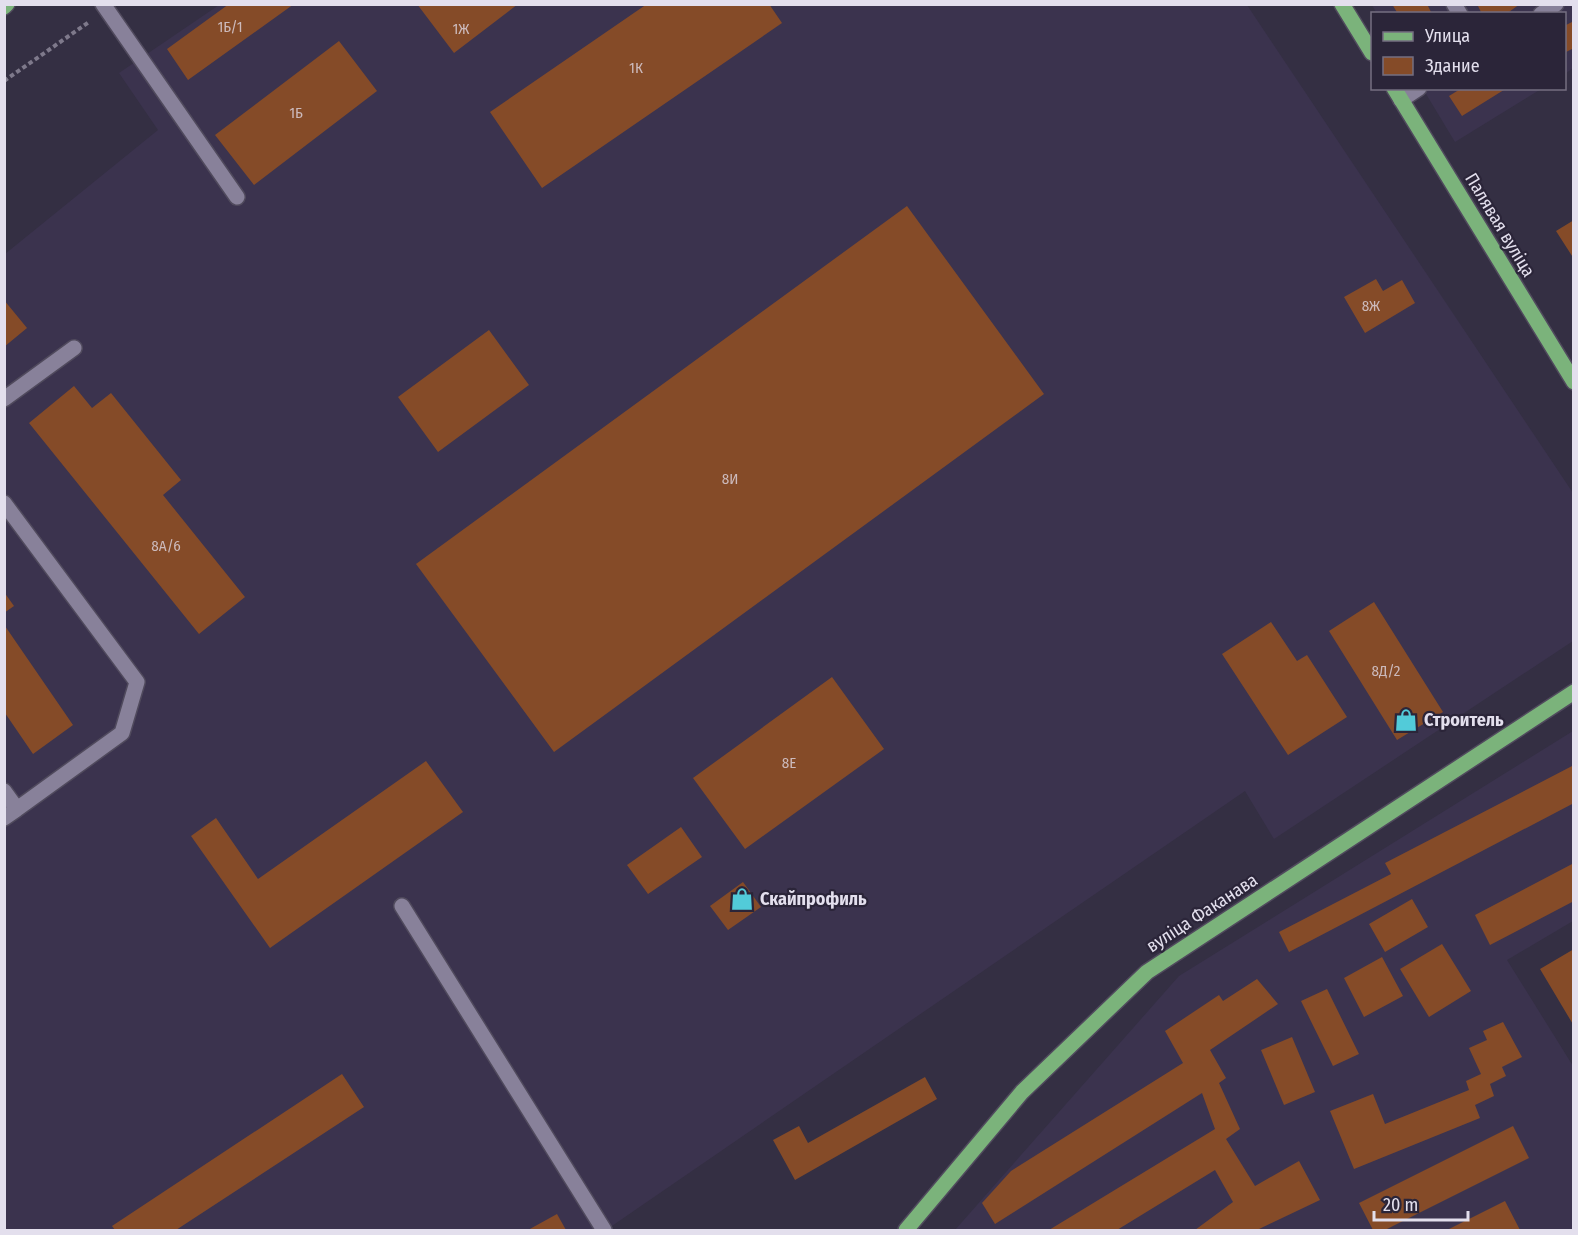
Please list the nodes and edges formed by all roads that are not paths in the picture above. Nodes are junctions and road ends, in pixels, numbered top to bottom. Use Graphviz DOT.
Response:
graph roads {
  1 [pos="1342,4"];
  2 [pos="105,7"];
  3 [pos="1371,51"];
  4 [pos="1398,94"];
  5 [pos="237,197"];
  6 [pos="74,348"];
  7 [pos="1574,382"];
  8 [pos="4,399"];
  9 [pos="4,503"];
  10 [pos="1574,692"];
  11 [pos="4,791"];
  12 [pos="10,814"];
  13 [pos="402,906"];
  14 [pos="604,1230"];
  15 [pos="906,1230"];
  1 -- 3 [label="main road"];
  2 -- 5 [label="lane"];
  4 -- 7 [label="main road, Палявая вуліца"];
  6 -- 8 [label="lane"];
  9 -- 12 [label="lane"];
  10 -- 15 [label="main road, вуліца Факанава"];
  11 -- 12 [label="lane"];
  13 -- 14 [label="lane"];
}
